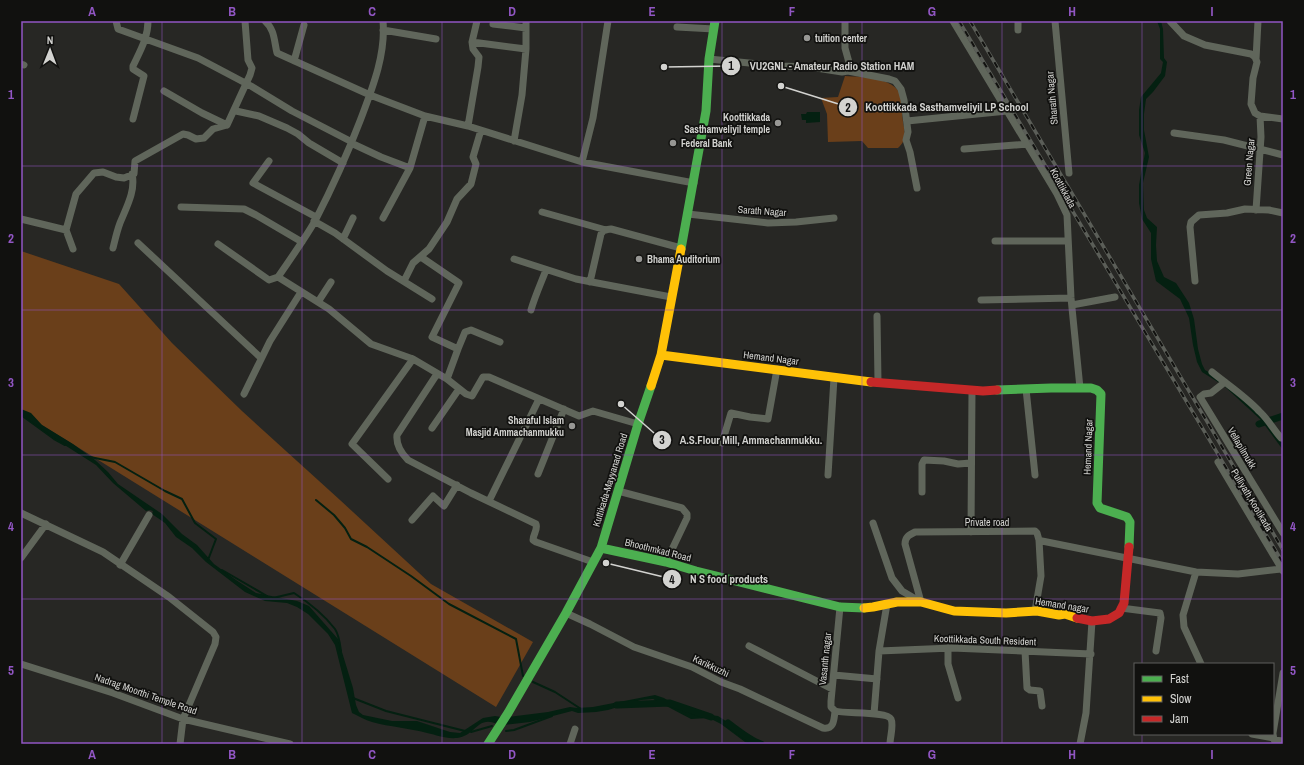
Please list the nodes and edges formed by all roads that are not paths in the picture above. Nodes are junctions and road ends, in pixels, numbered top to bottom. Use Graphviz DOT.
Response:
graph roads {
  1 [pos="116,21"];
  2 [pos="148,21"];
  3 [pos="245,21"];
  4 [pos="265,21"];
  5 [pos="382,21"];
  6 [pos="477,21"];
  7 [pos="608,21"];
  8 [pos="845,21"];
  9 [pos="953,21"];
  10 [pos="1018,21"];
  11 [pos="1055,21"];
  12 [pos="1170,21"];
  13 [pos="1258,21"];
  14 [pos="493,24"];
  15 [pos="526,24"];
  16 [pos="714,25"];
  17 [pos="304,26"];
  18 [pos="677,27"];
  19 [pos="383,30"];
  20 [pos="1018,30"];
  21 [pos="146,39"];
  22 [pos="436,39"];
  23 [pos="472,42"];
  24 [pos="526,49"];
  25 [pos="709,59"];
  26 [pos="1256,59"];
  27 [pos="294,61"];
  28 [pos="848,71"];
  29 [pos="245,83"];
  30 [pos="164,91"];
  31 [pos="370,95"];
  32 [pos="236,111"];
  33 [pos="1008,111"];
  34 [pos="425,116"];
  35 [pos="1260,116"];
  36 [pos="133,119"];
  37 [pos="1283,119"];
  38 [pos="906,121"];
  39 [pos="227,124"];
  40 [pos="468,126"];
  41 [pos="481,130"];
  42 [pos="1174,133"];
  43 [pos="514,141"];
  44 [pos="352,142"];
  45 [pos="1028,144"];
  46 [pos="964,149"];
  47 [pos="1260,150"];
  48 [pos="1283,155"];
  49 [pos="269,161"];
  50 [pos="582,162"];
  51 [pos="343,163"];
  52 [pos="410,168"];
  53 [pos="1069,173"];
  54 [pos="132,174"];
  55 [pos="694,183"];
  56 [pos="917,188"];
  57 [pos="181,207"];
  58 [pos="1256,210"];
  59 [pos="542,212"];
  60 [pos="1283,213"];
  61 [pos="688,214"];
  62 [pos="353,218"];
  63 [pos="383,218"];
  64 [pos="834,218"];
  65 [pos="21,219"];
  66 [pos="315,220"];
  67 [pos="66,230"];
  68 [pos="606,230"];
  69 [pos="343,239"];
  70 [pos="1068,240"];
  71 [pos="995,241"];
  72 [pos="302,242"];
  73 [pos="138,243"];
  74 [pos="218,244"];
  75 [pos="113,248"];
  76 [pos="681,248"];
  77 [pos="73,249"];
  78 [pos="421,257"];
  79 [pos="514,259"];
  80 [pos="546,270"];
  81 [pos="278,277"];
  82 [pos="404,281"];
  83 [pos="1195,281"];
  84 [pos="331,282"];
  85 [pos="590,282"];
  86 [pos="302,292"];
  87 [pos="671,297"];
  88 [pos="1115,297"];
  89 [pos="432,299"];
  90 [pos="982,300"];
  91 [pos="1071,301"];
  92 [pos="318,302"];
  93 [pos="531,310"];
  94 [pos="877,316"];
  95 [pos="500,342"];
  96 [pos="458,350"];
  97 [pos="662,355"];
  98 [pos="261,358"];
  99 [pos="413,359"];
  100 [pos="777,370"];
  101 [pos="1212,372"];
  102 [pos="437,374"];
  103 [pos="834,378"];
  104 [pos="447,379"];
  105 [pos="878,382"];
  106 [pos="1225,382"];
  107 [pos="1080,388"];
  108 [pos="458,389"];
  109 [pos="1026,389"];
  110 [pos="972,390"];
  111 [pos="244,394"];
  112 [pos="540,399"];
  113 [pos="564,409"];
  114 [pos="638,424"];
  115 [pos="432,428"];
  116 [pos="1283,437"];
  117 [pos="722,442"];
  118 [pos="1218,462"];
  119 [pos="971,463"];
  120 [pos="538,474"];
  121 [pos="828,475"];
  122 [pos="1035,475"];
  123 [pos="388,480"];
  124 [pos="457,485"];
  125 [pos="618,491"];
  126 [pos="922,492"];
  127 [pos="489,501"];
  128 [pos="21,513"];
  129 [pos="149,514"];
  130 [pos="412,520"];
  131 [pos="46,524"];
  132 [pos="873,524"];
  133 [pos="971,532"];
  134 [pos="1283,533"];
  135 [pos="1039,540"];
  136 [pos="601,548"];
  137 [pos="21,558"];
  138 [pos="1129,558"];
  139 [pos="593,562"];
  140 [pos="666,562"];
  141 [pos="120,565"];
  142 [pos="1282,570"];
  143 [pos="1196,572"];
  144 [pos="921,602"];
  145 [pos="887,604"];
  146 [pos="840,607"];
  147 [pos="1121,608"];
  148 [pos="1035,611"];
  149 [pos="566,613"];
  150 [pos="1092,621"];
  151 [pos="749,646"];
  152 [pos="948,648"];
  153 [pos="879,651"];
  154 [pos="1025,651"];
  155 [pos="1156,651"];
  156 [pos="1091,654"];
  157 [pos="1201,663"];
  158 [pos="21,664"];
  159 [pos="1283,672"];
  160 [pos="834,675"];
  161 [pos="877,679"];
  162 [pos="832,689"];
  163 [pos="958,698"];
  164 [pos="1042,706"];
  165 [pos="836,711"];
  166 [pos="874,714"];
  167 [pos="183,719"];
  168 [pos="1274,719"];
  169 [pos="575,729"];
  170 [pos="1257,735"];
  171 [pos="1273,738"];
  172 [pos="1283,742"];
  173 [pos="180,744"];
  174 [pos="290,744"];
  175 [pos="488,744"];
  176 [pos="570,744"];
  177 [pos="890,744"];
  178 [pos="1080,744"];
  1 -- 21 [label="street"];
  2 -- 21 [label="street"];
  3 -- 29 [label="street"];
  4 -- 27 [label="street"];
  5 -- 19 [label="street"];
  6 -- 23 [label="street"];
  7 -- 50 [label="street"];
  8 -- 28 [label="street"];
  9 -- 33 [label="street, Koottikkada"];
  10 -- 20 [label="street"];
  11 -- 53 [label="street, Sharath Nagar"];
  12 -- 26 [label="street"];
  13 -- 26 [label="street"];
  14 -- 15 [label="street"];
  15 -- 24 [label="street"];
  16 -- 18 [label="street"];
  16 -- 25 [label="street, Kuttikada-Mayyanad Road"];
  17 -- 27 [label="street"];
  19 -- 22 [label="street"];
  19 -- 31 [label="street"];
  21 -- 29 [label="street"];
  21 -- 36 [label="street"];
  23 -- 24 [label="street"];
  23 -- 40 [label="street"];
  24 -- 43 [label="street"];
  25 -- 28 [label="street"];
  25 -- 55 [label="street, Kuttikada-Mayyanad Road"];
  26 -- 35 [label="street"];
  27 -- 31 [label="street"];
  28 -- 38 [label="street"];
  29 -- 39 [label="street"];
  29 -- 44 [label="street"];
  30 -- 39 [label="street"];
  31 -- 34 [label="street"];
  31 -- 44 [label="street"];
  32 -- 51 [label="street"];
  33 -- 38 [label="street"];
  33 -- 45 [label="street, Koottikkada"];
  34 -- 40 [label="street"];
  34 -- 52 [label="street"];
  35 -- 37 [label="street"];
  35 -- 47 [label="street, Green Nagar"];
  38 -- 56 [label="street"];
  39 -- 54 [label="street"];
  40 -- 41 [label="street"];
  41 -- 43 [label="street"];
  41 -- 78 [label="street"];
  42 -- 47 [label="street"];
  43 -- 50 [label="street"];
  44 -- 51 [label="street"];
  44 -- 52 [label="street"];
  45 -- 46 [label="street"];
  45 -- 70 [label="street, Koottikkada"];
  47 -- 48 [label="street"];
  47 -- 58 [label="street, Green Nagar"];
  49 -- 66 [label="street"];
  50 -- 55 [label="street"];
  51 -- 66 [label="street"];
  52 -- 63 [label="street"];
  54 -- 67 [label="street"];
  54 -- 75 [label="street"];
  55 -- 61 [label="street, Kuttikada-Mayyanad Road"];
  57 -- 72 [label="street"];
  58 -- 60 [label="street"];
  58 -- 83 [label="street"];
  59 -- 68 [label="street"];
  61 -- 64 [label="street, Sarath Nagar"];
  61 -- 76 [label="street, Kuttikada-Mayyanad Road"];
  62 -- 69 [label="street"];
  65 -- 67 [label="street"];
  66 -- 69 [label="street"];
  66 -- 72 [label="street"];
  67 -- 77 [label="street"];
  68 -- 76 [label="street"];
  68 -- 85 [label="street"];
  69 -- 82 [label="street"];
  70 -- 71 [label="street"];
  70 -- 91 [label="street, Koottikkada"];
  72 -- 81 [label="street"];
  73 -- 98 [label="street"];
  74 -- 81 [label="street"];
  76 -- 87 [label="street, Kuttikada-Mayyanad Road"];
  78 -- 82 [label="street"];
  78 -- 96 [label="street"];
  79 -- 80 [label="street"];
  80 -- 85 [label="street"];
  80 -- 93 [label="street"];
  81 -- 86 [label="street"];
  82 -- 89 [label="street"];
  84 -- 92 [label="street"];
  85 -- 87 [label="street"];
  86 -- 92 [label="street"];
  86 -- 98 [label="street"];
  87 -- 97 [label="street, Kuttikada-Mayyanad Road"];
  88 -- 91 [label="street"];
  90 -- 91 [label="street"];
  91 -- 107 [label="street, Koottikkada"];
  92 -- 99 [label="street"];
  94 -- 105 [label="street"];
  95 -- 96 [label="street"];
  96 -- 104 [label="street"];
  97 -- 100 [label="street, Hemand Nagar"];
  97 -- 114 [label="street, Kuttikada-Mayyanad Road"];
  98 -- 111 [label="street"];
  99 -- 102 [label="street"];
  99 -- 123 [label="street"];
  100 -- 103 [label="street, Hemand Nagar"];
  100 -- 117 [label="street"];
  101 -- 106 [label="street"];
  102 -- 104 [label="street"];
  102 -- 124 [label="street"];
  103 -- 105 [label="street, Hemand Nagar"];
  103 -- 121 [label="street"];
  104 -- 108 [label="street"];
  105 -- 110 [label="street, Hemand Nagar"];
  106 -- 116 [label="street"];
  106 -- 134 [label="street, Vellapilmukk"];
  107 -- 109 [label="street, Hemand Nagar"];
  107 -- 138 [label="street, Hemand Nagar"];
  108 -- 112 [label="street"];
  108 -- 115 [label="street"];
  109 -- 110 [label="street, Hemand Nagar"];
  109 -- 122 [label="street"];
  110 -- 119 [label="street"];
  112 -- 113 [label="street"];
  112 -- 127 [label="street"];
  113 -- 114 [label="street"];
  113 -- 120 [label="street"];
  114 -- 125 [label="street, Kuttikada-Mayyanad Road"];
  118 -- 142 [label="street, Pulliyath,Kootikada"];
  119 -- 126 [label="street"];
  119 -- 133 [label="street"];
  124 -- 127 [label="street"];
  124 -- 130 [label="street"];
  125 -- 136 [label="street, Kuttikada-Mayyanad Road"];
  125 -- 140 [label="street"];
  127 -- 139 [label="street"];
  128 -- 131 [label="street"];
  129 -- 141 [label="street"];
  131 -- 137 [label="street"];
  131 -- 141 [label="street"];
  132 -- 144 [label="street"];
  133 -- 135 [label="street, Private road"];
  133 -- 144 [label="street, Private road"];
  135 -- 138 [label="street, Private road"];
  135 -- 148 [label="street"];
  136 -- 139 [label="street, Kuttikada-Mayyanad Road"];
  136 -- 140 [label="street, Bhoothmkad Road"];
  138 -- 143 [label="street, Private road"];
  138 -- 147 [label="street"];
  139 -- 149 [label="street, Kuttikada-Mayyanad Road"];
  140 -- 146 [label="street, Bhoothmkad Road"];
  141 -- 167 [label="street"];
  142 -- 143 [label="street, Private road"];
  143 -- 157 [label="street"];
  144 -- 145 [label="street, Bhoothmkad Road"];
  144 -- 148 [label="street, Hemand nagar"];
  145 -- 146 [label="street, Bhoothmkad Road"];
  145 -- 153 [label="street"];
  146 -- 160 [label="street, Vasanth nagar"];
  147 -- 150 [label="street, Hemand nagar"];
  147 -- 155 [label="street"];
  148 -- 150 [label="street, Hemand nagar"];
  149 -- 165 [label="street, Karikkuzhi"];
  149 -- 175 [label="street, Kuttikada-Mayyanad Road"];
  150 -- 156 [label="street"];
  151 -- 162 [label="street"];
  152 -- 153 [label="street, Koottikkada South Resident"];
  152 -- 154 [label="street, Koottikkada South Resident"];
  152 -- 163 [label="street"];
  153 -- 161 [label="street"];
  154 -- 156 [label="street, Koottikkada South Resident"];
  154 -- 164 [label="street"];
  156 -- 178 [label="street"];
  158 -- 167 [label="street, Nadrag Moorthi Temple Road"];
  159 -- 168 [label="street"];
  160 -- 161 [label="street"];
  160 -- 162 [label="street, Vasanth nagar"];
  161 -- 166 [label="street"];
  162 -- 165 [label="street, Vasanth nagar"];
  165 -- 166 [label="street"];
  166 -- 177 [label="street"];
  167 -- 173 [label="street"];
  167 -- 174 [label="street, Nadrag Moorthi Temple Road"];
  169 -- 176 [label="street"];
  170 -- 171 [label="street"];
  171 -- 172 [label="street"];
}
